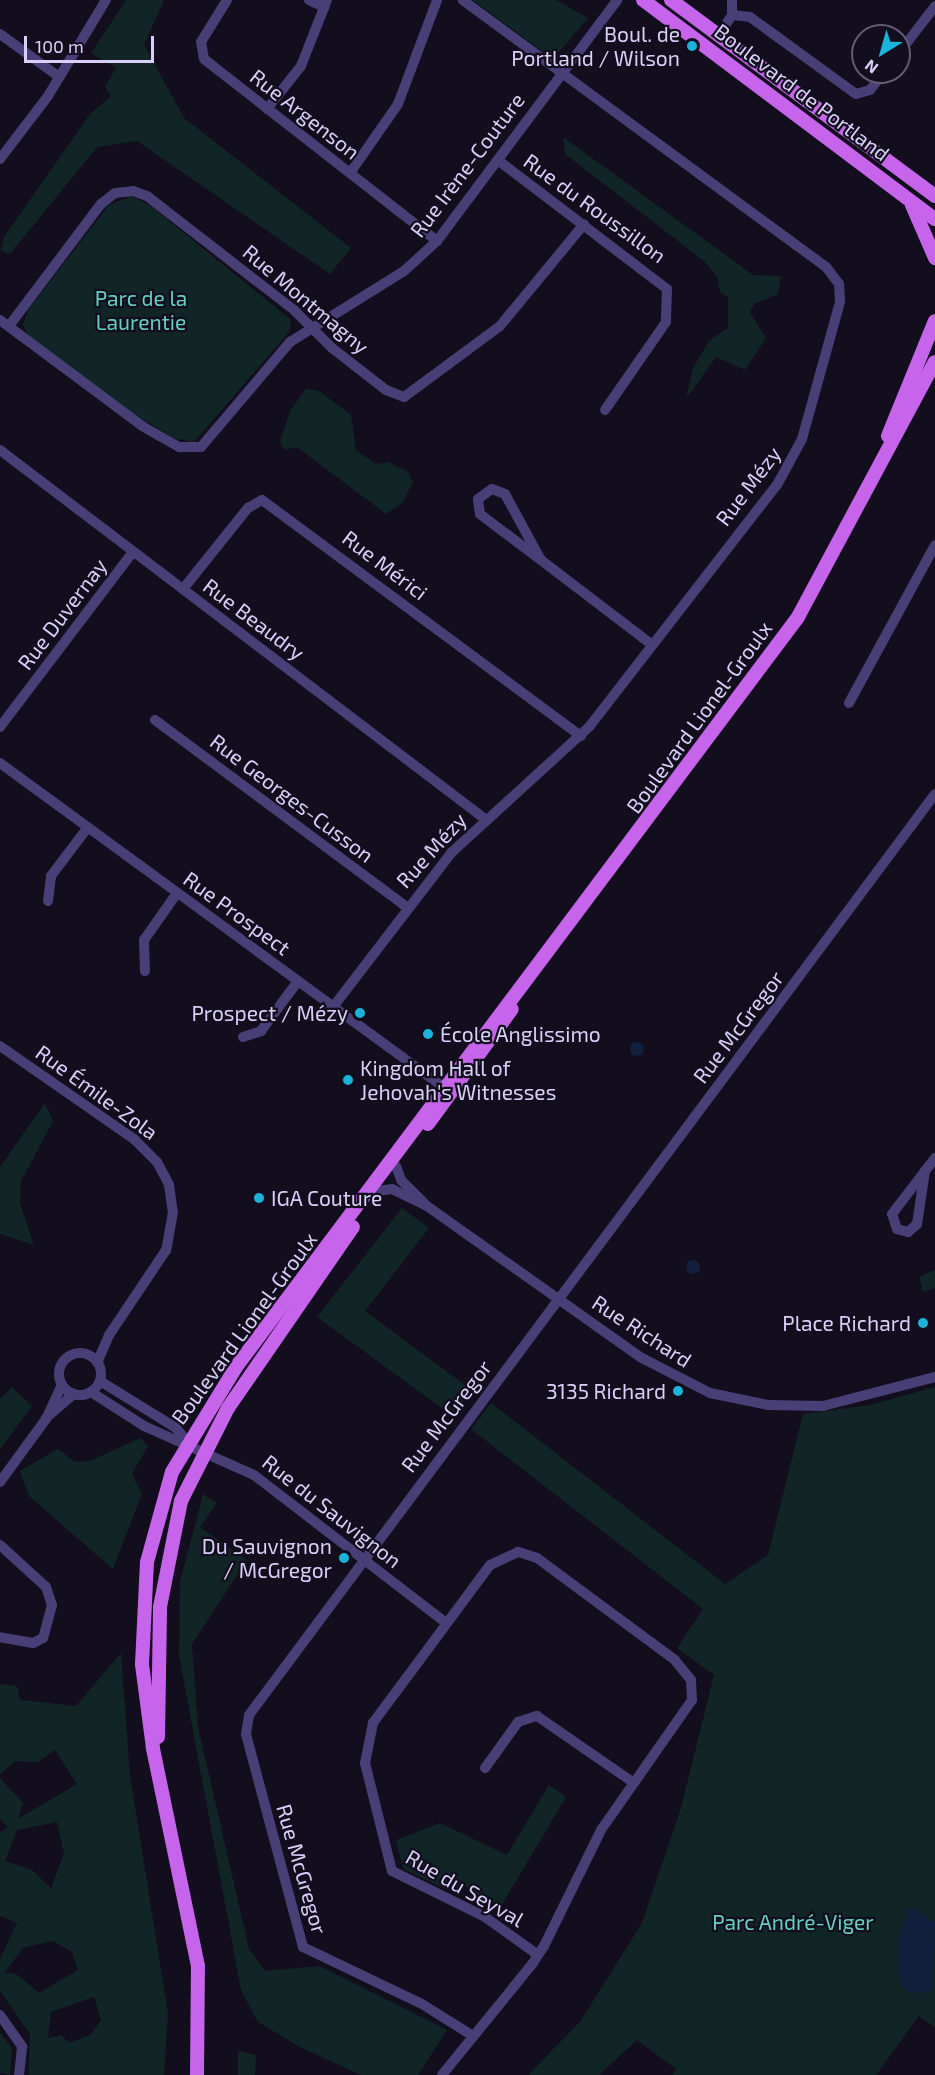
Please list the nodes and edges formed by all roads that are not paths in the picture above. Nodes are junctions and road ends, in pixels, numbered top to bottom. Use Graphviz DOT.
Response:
graph roads {
  1 [pos="106,0"];
  2 [pos="228,0"];
  3 [pos="309,0"];
  4 [pos="437,0"];
  5 [pos="462,0"];
  6 [pos="617,0"];
  7 [pos="643,0"];
  8 [pos="671,0"];
  9 [pos="732,0"];
  10 [pos="325,3"];
  11 [pos="935,6"];
  12 [pos="732,15"];
  13 [pos="0,34"];
  14 [pos="718,35"];
  15 [pos="911,37"];
  16 [pos="560,74"];
  17 [pos="58,76"];
  18 [pos="875,84"];
  19 [pos="267,109"];
  20 [pos="0,159"];
  21 [pos="499,161"];
  22 [pos="350,173"];
  23 [pos="935,196"];
  24 [pos="907,198"];
  25 [pos="935,219"];
  26 [pos="584,224"];
  27 [pos="437,241"];
  28 [pos="935,258"];
  29 [pos="935,310"];
  30 [pos="935,321"];
  31 [pos="4,323"];
  32 [pos="313,328"];
  33 [pos="926,341"];
  34 [pos="934,363"];
  35 [pos="605,410"];
  36 [pos="0,450"];
  37 [pos="879,464"];
  38 [pos="935,545"];
  39 [pos="133,552"];
  40 [pos="541,560"];
  41 [pos="183,590"];
  42 [pos="651,644"];
  43 [pos="849,703"];
  44 [pos="155,720"];
  45 [pos="0,727"];
  46 [pos="581,736"];
  47 [pos="0,763"];
  48 [pos="935,794"];
  49 [pos="485,819"];
  50 [pos="88,827"];
  51 [pos="177,893"];
  52 [pos="48,901"];
  53 [pos="407,907"];
  54 [pos="145,971"];
  55 [pos="297,981"];
  56 [pos="333,1007"];
  57 [pos="243,1037"];
  58 [pos="0,1046"];
  59 [pos="447,1090"];
  60 [pos="935,1158"];
  61 [pos="396,1166"];
  62 [pos="925,1172"];
  63 [pos="378,1191"];
  64 [pos="426,1206"];
  65 [pos="558,1299"];
  66 [pos="109,1335"];
  67 [pos="85,1354"];
  68 [pos="97,1363"];
  69 [pos="935,1377"];
  70 [pos="100,1381"];
  71 [pos="62,1385"];
  72 [pos="91,1392"];
  73 [pos="74,1394"];
  74 [pos="46,1419"];
  75 [pos="187,1441"];
  76 [pos="204,1449"];
  77 [pos="0,1482"];
  78 [pos="0,1545"];
  79 [pos="362,1560"];
  80 [pos="446,1623"];
  81 [pos="0,1638"];
  82 [pos="485,1768"];
  83 [pos="634,1783"];
  84 [pos="164,1793"];
  85 [pos="538,1955"];
  86 [pos="0,2015"];
  87 [pos="473,2036"];
  88 [pos="20,2075"];
  89 [pos="197,2075"];
  90 [pos="442,2075"];
  1 -- 17 [label="street"];
  2 -- 19 [label="street, Rue Argenson"];
  3 -- 10 [label="street"];
  4 -- 22 [label="street"];
  5 -- 16 [label="street, Rue Mézy"];
  6 -- 16 [label="street, Rue Irène-Couture"];
  7 -- 24 [label="main road, Boulevard de Portland"];
  8 -- 14 [label="main road, Boulevard de Portland"];
  9 -- 12 [label="street"];
  10 -- 19 [label="street"];
  11 -- 15 [label="street"];
  12 -- 14 [label="street"];
  12 -- 18 [label="street"];
  13 -- 17 [label="street"];
  14 -- 23 [label="main road, Boulevard de Portland"];
  16 -- 21 [label="street, Rue Irène-Couture"];
  16 -- 42 [label="street, Rue Mézy"];
  17 -- 20 [label="street"];
  19 -- 22 [label="street, Rue Argenson"];
  21 -- 26 [label="street, Rue du Roussillon"];
  21 -- 27 [label="street, Rue Irène-Couture"];
  22 -- 27 [label="street, Rue Argenson"];
  24 -- 25 [label="main road, Boulevard de Portland"];
  24 -- 28 [label="main road"];
  26 -- 32 [label="street, Rue Montmagny"];
  26 -- 35 [label="street, Rue du Roussillon"];
  27 -- 32 [label="street, Rue Irène-Couture"];
  29 -- 33 [label="main road"];
  30 -- 33 [label="main road, Boulevard Lionel-Groulx"];
  31 -- 32 [label="street, Rue Irène-Couture"];
  31 -- 32 [label="street, Rue Montmagny"];
  33 -- 37 [label="main road, Boulevard Lionel-Groulx"];
  34 -- 37 [label="main road, Boulevard Lionel-Groulx"];
  36 -- 39 [label="street, Rue Beaudry"];
  37 -- 59 [label="main road, Boulevard Lionel-Groulx"];
  38 -- 43 [label="street"];
  39 -- 41 [label="street, Rue Beaudry"];
  39 -- 45 [label="street, Rue Duvernay"];
  40 -- 40 [label="street"];
  40 -- 42 [label="street"];
  41 -- 46 [label="street, Rue Mérici"];
  41 -- 49 [label="street, Rue Beaudry"];
  42 -- 46 [label="street, Rue Mézy"];
  44 -- 53 [label="street, Rue Georges-Cusson"];
  46 -- 49 [label="street, Rue Mézy"];
  47 -- 50 [label="street, Rue Prospect"];
  48 -- 65 [label="street, Rue McGregor"];
  49 -- 53 [label="street, Rue Mézy"];
  50 -- 51 [label="street, Rue Prospect"];
  50 -- 52 [label="street"];
  51 -- 54 [label="street"];
  51 -- 55 [label="street, Rue Prospect"];
  53 -- 56 [label="street, Rue Mézy"];
  55 -- 56 [label="street, Rue Prospect"];
  55 -- 57 [label="street"];
  56 -- 59 [label="street, Rue Prospect"];
  58 -- 66 [label="street, Rue Émile-Zola"];
  59 -- 61 [label="main road, Boulevard Lionel-Groulx"];
  59 -- 75 [label="main road, Boulevard Lionel-Groulx"];
  60 -- 62 [label="street"];
  61 -- 63 [label="main road, Boulevard Lionel-Groulx"];
  61 -- 64 [label="street, Rue Richard"];
  62 -- 62 [label="street"];
  63 -- 64 [label="street, Rue Richard"];
  63 -- 76 [label="main road, Boulevard Lionel-Groulx"];
  64 -- 65 [label="street, Rue Richard"];
  65 -- 69 [label="street, Rue Richard"];
  65 -- 79 [label="street, Rue McGregor"];
  66 -- 67 [label="street, Rue Émile-Zola"];
  66 -- 68 [label="street, Rue Émile-Zola"];
  67 -- 68 [label="street"];
  67 -- 71 [label="street"];
  68 -- 70 [label="street"];
  70 -- 72 [label="street"];
  70 -- 75 [label="street"];
  71 -- 73 [label="street"];
  71 -- 74 [label="street"];
  72 -- 73 [label="street"];
  72 -- 75 [label="street"];
  73 -- 74 [label="street"];
  74 -- 77 [label="street"];
  75 -- 76 [label="street, Rue du Sauvignon"];
  75 -- 84 [label="main road, Boulevard Lionel-Groulx"];
  76 -- 79 [label="street, Rue du Sauvignon"];
  76 -- 84 [label="main road, Boulevard Lionel-Groulx"];
  78 -- 81 [label="street"];
  79 -- 80 [label="street, Rue du Sauvignon"];
  79 -- 87 [label="street, Rue McGregor"];
  80 -- 83 [label="street, Rue du Seyval"];
  80 -- 85 [label="street, Rue du Seyval"];
  82 -- 83 [label="street"];
  83 -- 85 [label="street, Rue du Seyval"];
  84 -- 89 [label="main road, Boulevard Lionel-Groulx"];
  85 -- 87 [label="street, Rue du Seyval"];
  86 -- 88 [label="street"];
  87 -- 90 [label="street, Rue du Seyval"];
}
